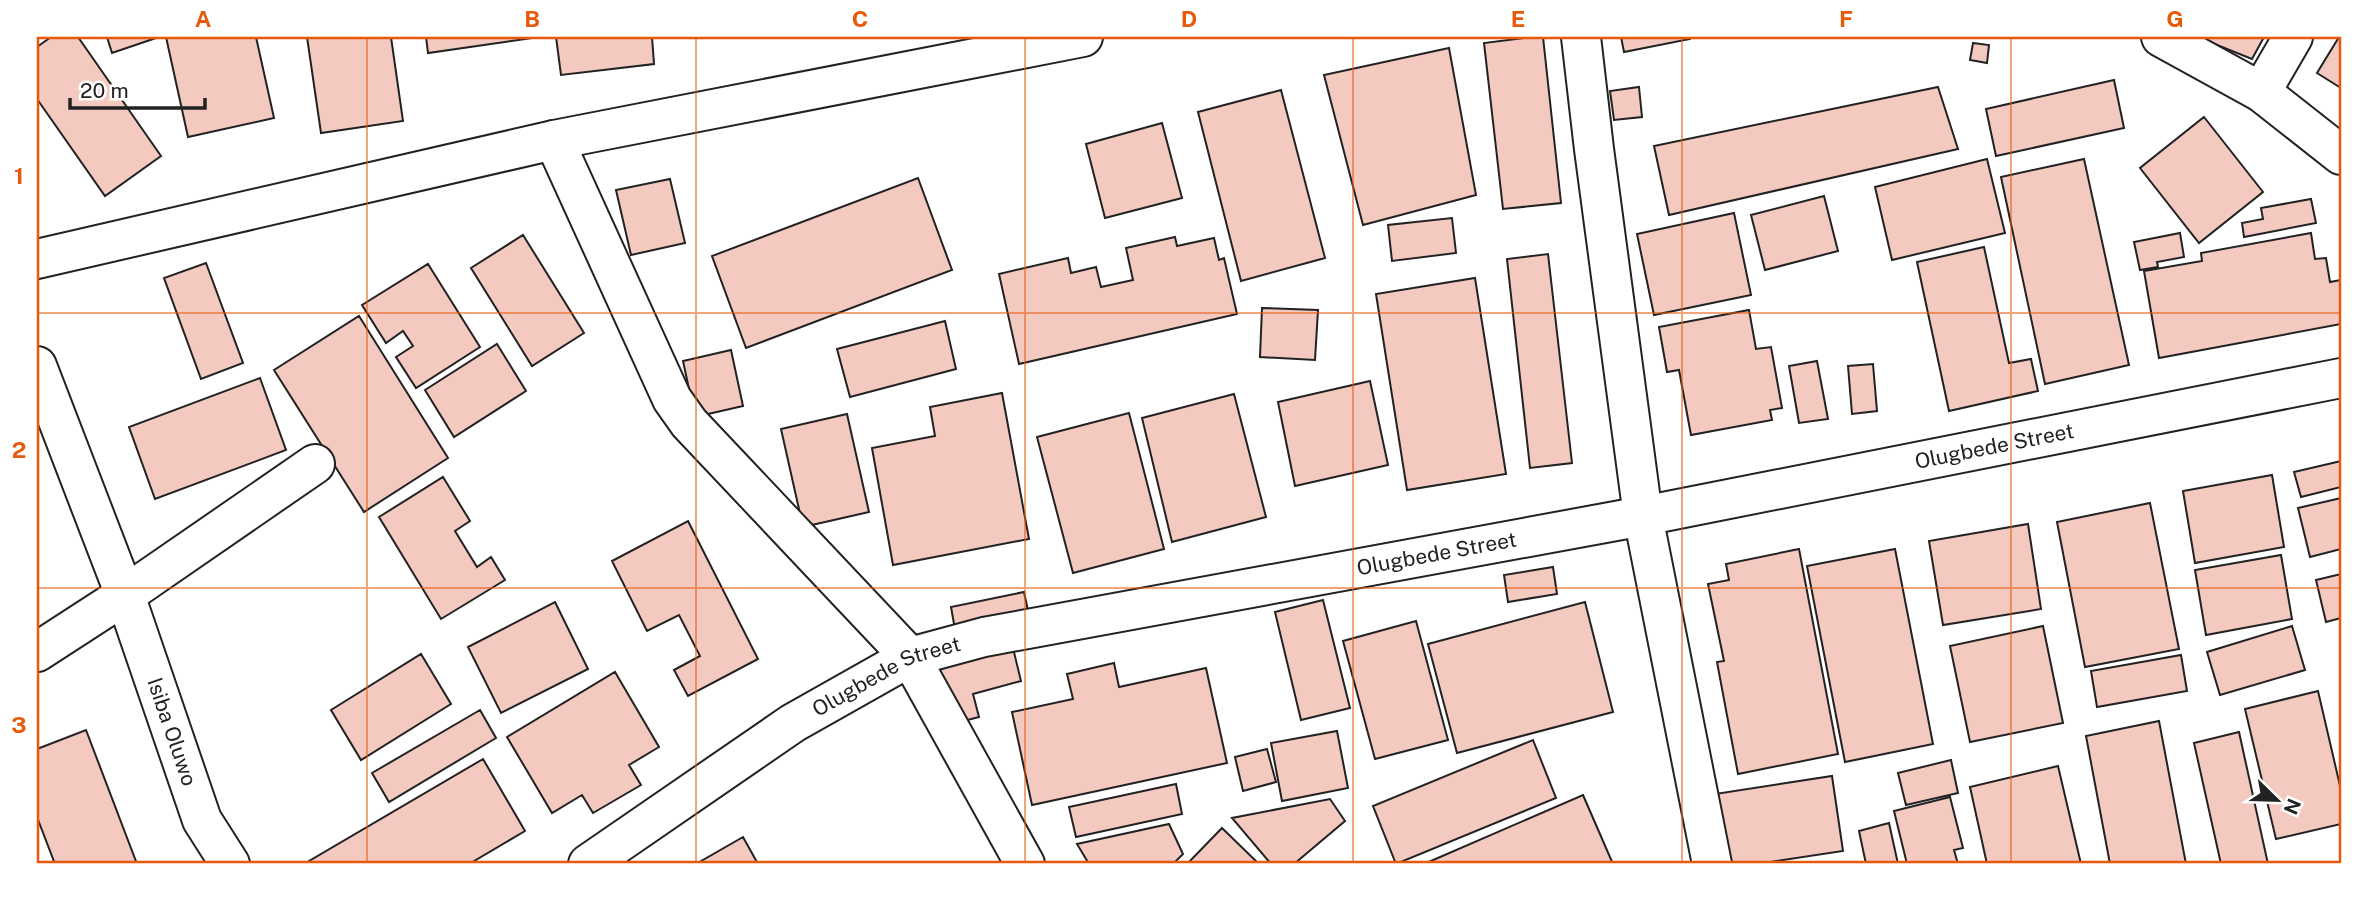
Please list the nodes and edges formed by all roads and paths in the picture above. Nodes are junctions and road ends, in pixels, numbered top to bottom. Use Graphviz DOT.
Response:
graph roads {
  1 [pos="1083,37"];
  2 [pos="1581,37"];
  3 [pos="2161,37"];
  4 [pos="2293,37"];
  5 [pos="2261,92"];
  6 [pos="554,140"];
  7 [pos="2341,155"];
  8 [pos="37,259"];
  9 [pos="37,366"];
  10 [pos="2341,378"];
  11 [pos="315,464"];
  12 [pos="1643,516"];
  13 [pos="125,595"];
  14 [pos="37,652"];
  15 [pos="910,657"];
  16 [pos="230,864"];
  17 [pos="587,864"];
  18 [pos="1025,864"];
  19 [pos="1712,864"];
  1 -- 6 [label="street"];
  2 -- 12 [label="street"];
  3 -- 5 [label="street"];
  4 -- 5 [label="street"];
  5 -- 7 [label="street"];
  6 -- 8 [label="street"];
  6 -- 15 [label="street"];
  9 -- 13 [label="street, Isiba Oluwo"];
  10 -- 12 [label="street, Olugbede Street"];
  11 -- 13 [label="street"];
  12 -- 15 [label="street, Olugbede Street"];
  12 -- 19 [label="street"];
  13 -- 14 [label="street"];
  13 -- 16 [label="street, Isiba Oluwo"];
  15 -- 17 [label="street, Olugbede Street"];
  15 -- 18 [label="street"];
}
